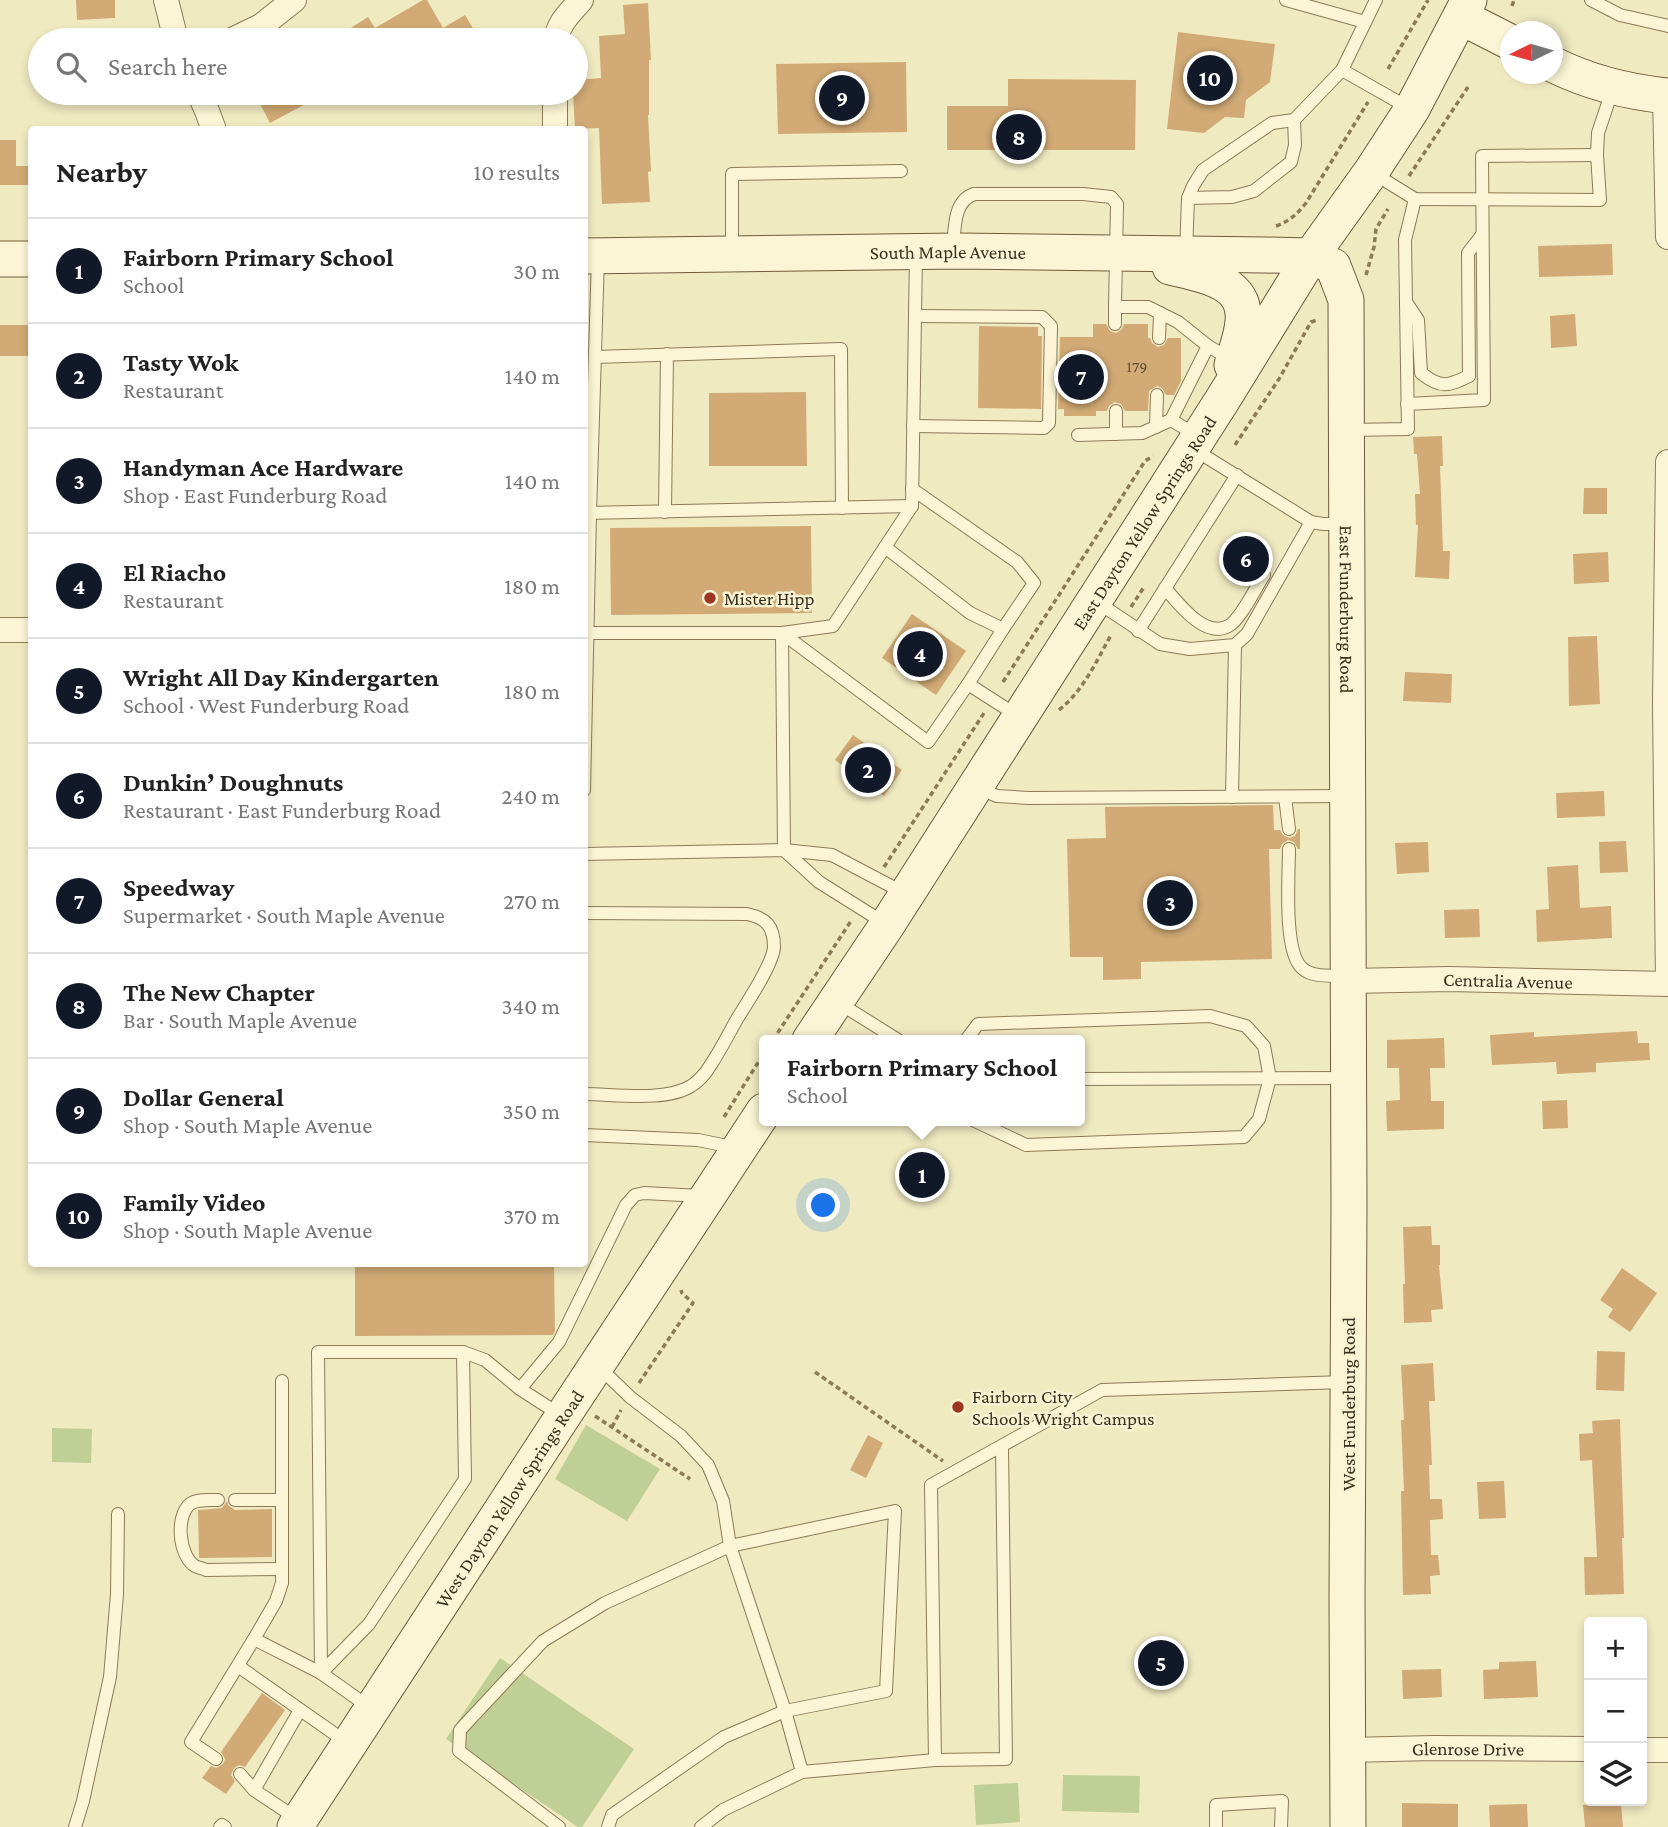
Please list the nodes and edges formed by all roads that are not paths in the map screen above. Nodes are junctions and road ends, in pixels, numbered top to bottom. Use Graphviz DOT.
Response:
graph roads {
  1 [pos="166,0"];
  2 [pos="294,0"];
  3 [pos="581,0"];
  4 [pos="1286,0"];
  5 [pos="1376,0"];
  6 [pos="1591,0"];
  7 [pos="1462,8"];
  8 [pos="1365,22"];
  9 [pos="1668,26"];
  10 [pos="174,28"];
  11 [pos="257,28"];
  12 [pos="558,28"];
  13 [pos="1500,35"];
  14 [pos="1563,69"];
  15 [pos="1342,70"];
  16 [pos="1613,88"];
  17 [pos="1666,95"];
  18 [pos="204,105"];
  19 [pos="555,105"];
  20 [pos="1412,109"];
  21 [pos="1294,120"];
  22 [pos="213,126"];
  23 [pos="555,126"];
  24 [pos="1597,155"];
  25 [pos="901,171"];
  26 [pos="1371,172"];
  27 [pos="1188,198"];
  28 [pos="1415,199"];
  29 [pos="1481,200"];
  30 [pos="1482,235"];
  31 [pos="1668,237"];
  32 [pos="916,252"];
  33 [pos="953,252"];
  34 [pos="1115,253"];
  35 [pos="1186,254"];
  36 [pos="732,255"];
  37 [pos="591,256"];
  38 [pos="1311,256"];
  39 [pos="0,259"];
  40 [pos="28,259"];
  41 [pos="1406,302"];
  42 [pos="1115,307"];
  43 [pos="1160,313"];
  44 [pos="915,316"];
  45 [pos="1115,324"];
  46 [pos="1159,338"];
  47 [pos="1221,353"];
  48 [pos="667,354"];
  49 [pos="595,357"];
  50 [pos="1157,395"];
  51 [pos="1223,399"];
  52 [pos="1408,404"];
  53 [pos="1115,411"];
  54 [pos="913,426"];
  55 [pos="1156,426"];
  56 [pos="1346,430"];
  57 [pos="1116,434"];
  58 [pos="1078,435"];
  59 [pos="1187,435"];
  60 [pos="1668,462"];
  61 [pos="1237,475"];
  62 [pos="912,489"];
  63 [pos="588,494"];
  64 [pos="912,506"];
  65 [pos="842,508"];
  66 [pos="665,512"];
  67 [pos="588,513"];
  68 [pos="1311,522"];
  69 [pos="1346,524"];
  70 [pos="885,547"];
  71 [pos="1264,575"];
  72 [pos="1165,587"];
  73 [pos="1094,600"];
  74 [pos="0,629"];
  75 [pos="28,629"];
  76 [pos="1003,629"];
  77 [pos="1138,631"];
  78 [pos="588,633"];
  79 [pos="782,633"];
  80 [pos="1235,645"];
  81 [pos="968,684"];
  82 [pos="1018,717"];
  83 [pos="975,786"];
  84 [pos="1348,796"];
  85 [pos="1233,797"];
  86 [pos="1285,797"];
  87 [pos="1289,829"];
  88 [pos="1289,849"];
  89 [pos="784,850"];
  90 [pos="588,854"];
  91 [pos="906,894"];
  92 [pos="588,913"];
  93 [pos="887,925"];
  94 [pos="1349,979"];
  95 [pos="1668,985"];
  96 [pos="836,1001"];
  97 [pos="813,1035"];
  98 [pos="890,1035"];
  99 [pos="970,1035"];
  100 [pos="1269,1078"];
  101 [pos="1349,1078"];
  102 [pos="1085,1079"];
  103 [pos="588,1094"];
  104 [pos="759,1118"];
  105 [pos="986,1126"];
  106 [pos="588,1135"];
  107 [pos="723,1160"];
  108 [pos="463,1352"];
  109 [pos="597,1365"];
  110 [pos="282,1381"];
  111 [pos="1348,1382"];
  112 [pos="520,1389"];
  113 [pos="578,1416"];
  114 [pos="1002,1447"];
  115 [pos="218,1500"];
  116 [pos="235,1500"];
  117 [pos="282,1500"];
  118 [pos="118,1514"];
  119 [pos="730,1546"];
  120 [pos="282,1569"];
  121 [pos="254,1639"];
  122 [pos="238,1666"];
  123 [pos="321,1673"];
  124 [pos="372,1709"];
  125 [pos="300,1710"];
  126 [pos="785,1711"];
  127 [pos="349,1744"];
  128 [pos="1584,1749"];
  129 [pos="1348,1750"];
  130 [pos="1647,1750"];
  131 [pos="1668,1750"];
  132 [pos="216,1759"];
  133 [pos="935,1760"];
  134 [pos="802,1772"];
  135 [pos="240,1774"];
  136 [pos="254,1790"];
  137 [pos="297,1824"];
  138 [pos="75,1827"];
  139 [pos="559,1827"];
  140 [pos="608,1827"];
  141 [pos="701,1827"];
  142 [pos="1216,1827"];
  143 [pos="1281,1827"];
  144 [pos="1348,1827"];
  1 -- 10 [label="street"];
  2 -- 11 [label="street"];
  3 -- 12 [label="street"];
  4 -- 8 [label="lane"];
  5 -- 8 [label="lane"];
  6 -- 9 [label="lane"];
  7 -- 13 [label="main road"];
  7 -- 20 [label="main road, East Dayton Yellow Springs Road"];
  8 -- 15 [label="lane"];
  14 -- 16 [label="main road"];
  15 -- 20 [label="lane"];
  15 -- 21 [label="lane"];
  16 -- 17 [label="main road"];
  16 -- 24 [label="lane"];
  17 -- 31 [label="street"];
  18 -- 22 [label="street"];
  19 -- 23 [label="street"];
  20 -- 26 [label="main road, East Dayton Yellow Springs Road"];
  21 -- 27 [label="lane"];
  21 -- 27 [label="lane"];
  24 -- 29 [label="lane"];
  24 -- 29 [label="lane"];
  25 -- 36 [label="lane"];
  26 -- 28 [label="lane"];
  26 -- 38 [label="main road, East Dayton Yellow Springs Road"];
  27 -- 35 [label="lane"];
  28 -- 29 [label="lane"];
  28 -- 41 [label="lane"];
  29 -- 30 [label="lane"];
  30 -- 41 [label="lane"];
  30 -- 52 [label="lane"];
  32 -- 33 [label="main road, South Maple Avenue"];
  32 -- 36 [label="main road, South Maple Avenue"];
  32 -- 44 [label="lane"];
  33 -- 34 [label="main road, South Maple Avenue"];
  33 -- 34 [label="lane"];
  34 -- 35 [label="main road, South Maple Avenue"];
  34 -- 42 [label="lane"];
  34 -- 47 [label="main road"];
  35 -- 38 [label="main road, South Maple Avenue"];
  36 -- 37 [label="main road, South Maple Avenue"];
  37 -- 49 [label="lane"];
  38 -- 51 [label="main road, East Dayton Yellow Springs Road"];
  38 -- 56 [label="main road, East Funderburg Road"];
  39 -- 40 [label="main road"];
  41 -- 52 [label="lane"];
  42 -- 43 [label="lane"];
  42 -- 45 [label="lane"];
  43 -- 46 [label="lane"];
  43 -- 47 [label="lane"];
  44 -- 54 [label="lane"];
  44 -- 54 [label="lane"];
  47 -- 51 [label="main road"];
  47 -- 59 [label="lane"];
  48 -- 49 [label="lane"];
  48 -- 65 [label="lane"];
  48 -- 66 [label="lane"];
  49 -- 63 [label="lane"];
  50 -- 55 [label="lane"];
  51 -- 59 [label="main road, East Dayton Yellow Springs Road"];
  52 -- 56 [label="lane"];
  53 -- 57 [label="lane"];
  54 -- 62 [label="lane"];
  55 -- 57 [label="lane"];
  55 -- 59 [label="lane"];
  56 -- 69 [label="main road, East Funderburg Road"];
  57 -- 58 [label="lane"];
  59 -- 61 [label="lane"];
  59 -- 73 [label="main road, East Dayton Yellow Springs Road"];
  60 -- 95 [label="street"];
  61 -- 68 [label="lane"];
  61 -- 72 [label="lane"];
  62 -- 64 [label="lane"];
  62 -- 76 [label="lane"];
  64 -- 65 [label="lane"];
  64 -- 70 [label="lane"];
  65 -- 66 [label="lane"];
  66 -- 67 [label="lane"];
  68 -- 69 [label="lane"];
  68 -- 80 [label="lane"];
  69 -- 84 [label="main road, East Funderburg Road"];
  70 -- 76 [label="lane"];
  70 -- 79 [label="lane"];
  71 -- 72 [label="lane"];
  72 -- 77 [label="lane"];
  73 -- 77 [label="lane"];
  73 -- 82 [label="main road, East Dayton Yellow Springs Road"];
  74 -- 75 [label="street"];
  76 -- 81 [label="lane"];
  77 -- 80 [label="lane"];
  78 -- 79 [label="lane"];
  79 -- 81 [label="lane"];
  79 -- 89 [label="lane"];
  80 -- 85 [label="lane"];
  81 -- 82 [label="lane"];
  82 -- 83 [label="main road, East Dayton Yellow Springs Road"];
  83 -- 85 [label="lane"];
  83 -- 91 [label="main road, East Dayton Yellow Springs Road"];
  84 -- 86 [label="lane"];
  84 -- 94 [label="main road, East Funderburg Road"];
  85 -- 86 [label="lane"];
  86 -- 87 [label="lane"];
  88 -- 94 [label="lane"];
  89 -- 90 [label="lane"];
  89 -- 91 [label="lane"];
  89 -- 93 [label="lane"];
  91 -- 93 [label="main road, East Dayton Yellow Springs Road"];
  92 -- 103 [label="lane"];
  93 -- 96 [label="main road, East Dayton Yellow Springs Road"];
  94 -- 95 [label="street, Centralia Avenue"];
  94 -- 101 [label="main road, West Funderburg Road"];
  96 -- 97 [label="main road, East Dayton Yellow Springs Road"];
  96 -- 98 [label="lane"];
  99 -- 100 [label="lane"];
  100 -- 101 [label="lane"];
  100 -- 102 [label="lane"];
  100 -- 105 [label="lane"];
  101 -- 111 [label="main road, West Funderburg Road"];
  104 -- 107 [label="main road"];
  106 -- 107 [label="lane"];
  107 -- 109 [label="main road, West Dayton Yellow Springs Road"];
  107 -- 112 [label="lane"];
  108 -- 112 [label="lane"];
  108 -- 123 [label="lane"];
  108 -- 123 [label="lane"];
  109 -- 113 [label="main road, West Dayton Yellow Springs Road"];
  109 -- 119 [label="lane"];
  110 -- 117 [label="lane"];
  111 -- 114 [label="lane"];
  111 -- 129 [label="main road, West Funderburg Road"];
  112 -- 113 [label="lane"];
  113 -- 124 [label="main road, West Dayton Yellow Springs Road"];
  114 -- 133 [label="lane"];
  114 -- 133 [label="lane"];
  115 -- 120 [label="lane"];
  116 -- 117 [label="lane"];
  117 -- 120 [label="lane"];
  118 -- 138 [label="lane"];
  119 -- 126 [label="lane"];
  119 -- 126 [label="lane"];
  119 -- 139 [label="lane"];
  120 -- 121 [label="lane"];
  121 -- 122 [label="lane"];
  121 -- 123 [label="lane"];
  122 -- 125 [label="lane"];
  122 -- 132 [label="lane"];
  123 -- 124 [label="lane"];
  124 -- 127 [label="main road, West Dayton Yellow Springs Road"];
  125 -- 127 [label="lane"];
  125 -- 136 [label="lane"];
  126 -- 134 [label="lane"];
  126 -- 140 [label="lane"];
  127 -- 137 [label="main road, West Dayton Yellow Springs Road"];
  128 -- 129 [label="street, Glenrose Drive"];
  129 -- 144 [label="main road, West Funderburg Road"];
  130 -- 131 [label="street"];
  133 -- 134 [label="lane"];
  134 -- 141 [label="lane"];
  135 -- 136 [label="lane"];
  136 -- 137 [label="lane"];
  142 -- 143 [label="lane"];
}
